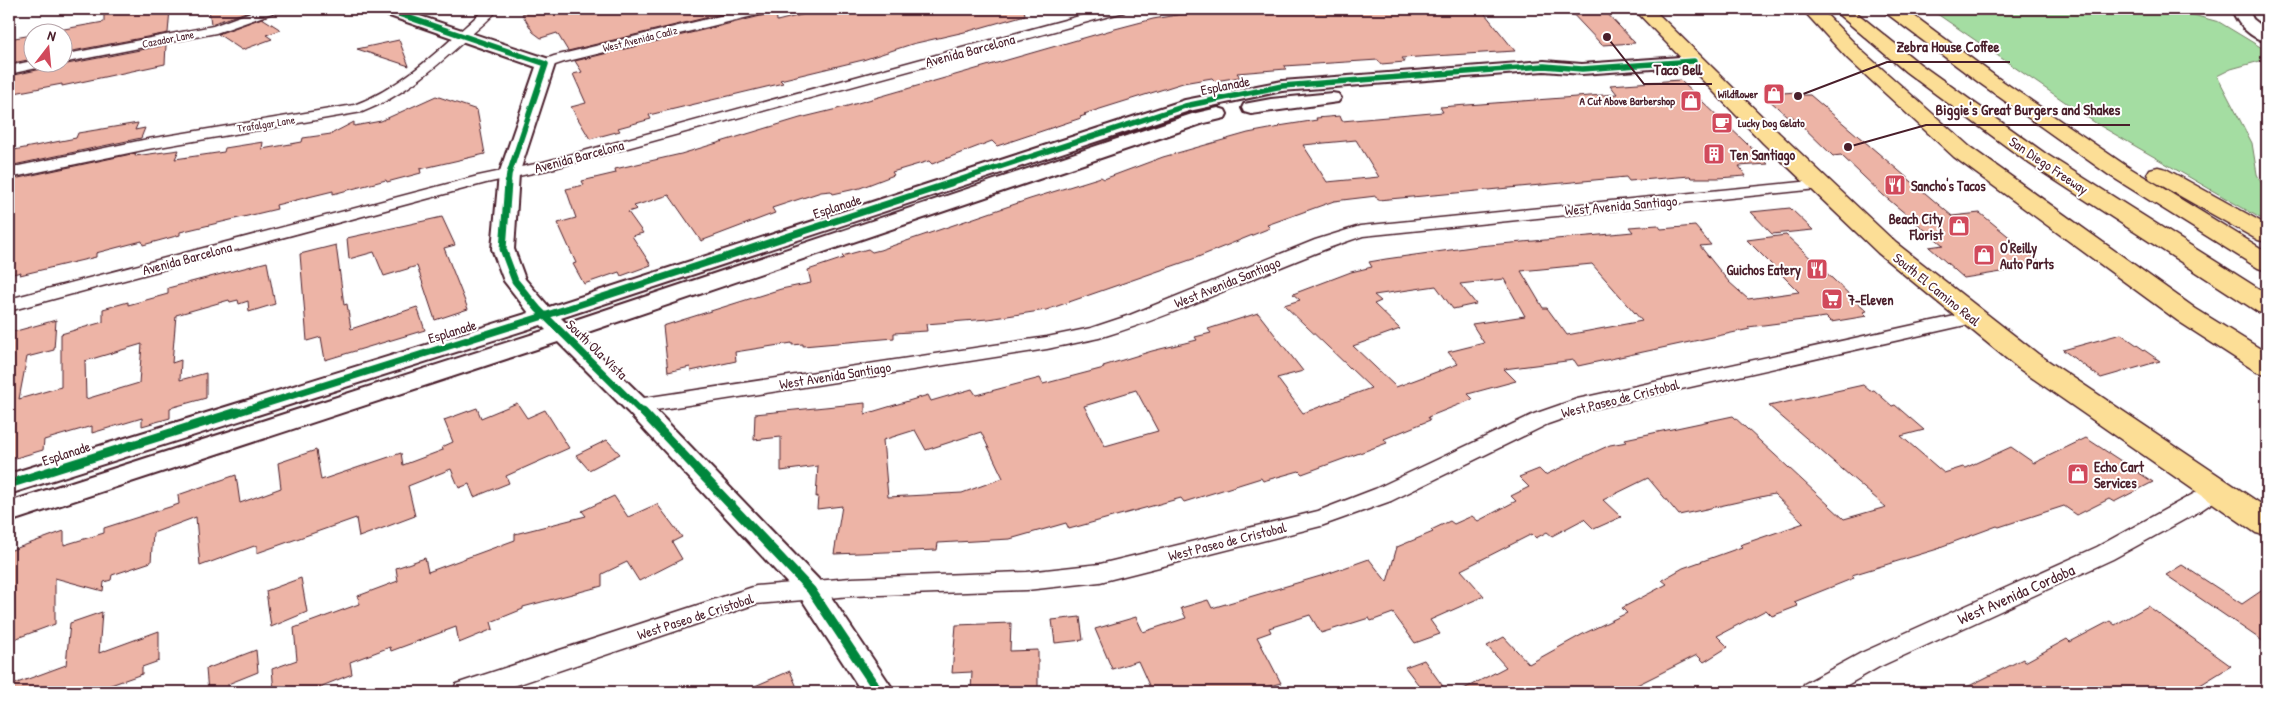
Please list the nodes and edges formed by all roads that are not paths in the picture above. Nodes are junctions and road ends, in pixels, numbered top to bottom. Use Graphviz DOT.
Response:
graph roads {
  1 [pos="270,9"];
  2 [pos="384,9"];
  3 [pos="492,9"];
  4 [pos="764,9"];
  5 [pos="1119,9"];
  6 [pos="1644,9"];
  7 [pos="1811,9"];
  8 [pos="1841,9"];
  9 [pos="1893,9"];
  10 [pos="2240,9"];
  11 [pos="463,36"];
  12 [pos="2267,37"];
  13 [pos="1936,42"];
  14 [pos="72,57"];
  15 [pos="1694,61"];
  16 [pos="546,64"];
  17 [pos="22,67"];
  18 [pos="9,70"];
  19 [pos="9,172"];
  20 [pos="509,174"];
  21 [pos="1821,185"];
  22 [pos="863,221"];
  23 [pos="2267,235"];
  24 [pos="2267,263"];
  25 [pos="9,305"];
  26 [pos="2267,306"];
  27 [pos="545,316"];
  28 [pos="1973,318"];
  29 [pos="562,332"];
  30 [pos="2267,365"];
  31 [pos="637,406"];
  32 [pos="9,484"];
  33 [pos="2215,490"];
  34 [pos="9,512"];
  35 [pos="2267,524"];
  36 [pos="811,590"];
  37 [pos="465,692"];
  38 [pos="879,692"];
  39 [pos="1813,692"];
  1 -- 14 [label="street, Cazador Lane"];
  2 -- 11 [label="street"];
  3 -- 11 [label="street, Trafalgar Lane"];
  4 -- 16 [label="street, West Avenida Cadiz"];
  5 -- 20 [label="street, Avenida Barcelona"];
  6 -- 15 [label="main road, South El Camino Real"];
  7 -- 30 [label="main road"];
  8 -- 26 [label="main road, San Diego Freeway"];
  9 -- 13 [label="main road"];
  10 -- 12 [label="street"];
  11 -- 16 [label="street"];
  11 -- 19 [label="street, Trafalgar Lane"];
  13 -- 23 [label="main road"];
  13 -- 24 [label="main road"];
  15 -- 21 [label="main road, South El Camino Real"];
  15 -- 22 [label="street, Esplanade"];
  16 -- 20 [label="street, South Ola Vista"];
  17 -- 18 [label="street"];
  20 -- 25 [label="street, Avenida Barcelona"];
  20 -- 27 [label="street, South Ola Vista"];
  21 -- 28 [label="main road, South El Camino Real"];
  21 -- 31 [label="street, West Avenida Santiago"];
  22 -- 27 [label="street, Esplanade"];
  22 -- 29 [label="street, Esplanade"];
  27 -- 29 [label="street, South Ola Vista"];
  27 -- 32 [label="street, Esplanade"];
  28 -- 33 [label="main road, South El Camino Real"];
  28 -- 36 [label="street, West Paseo de Cristobal"];
  29 -- 31 [label="street, South Ola Vista"];
  29 -- 34 [label="street, Esplanade"];
  31 -- 36 [label="street, South Ola Vista"];
  33 -- 35 [label="main road, South El Camino Real"];
  33 -- 39 [label="street, West Avenida Cordoba"];
  36 -- 37 [label="street, West Paseo de Cristobal"];
  36 -- 38 [label="street, South Ola Vista"];
}
